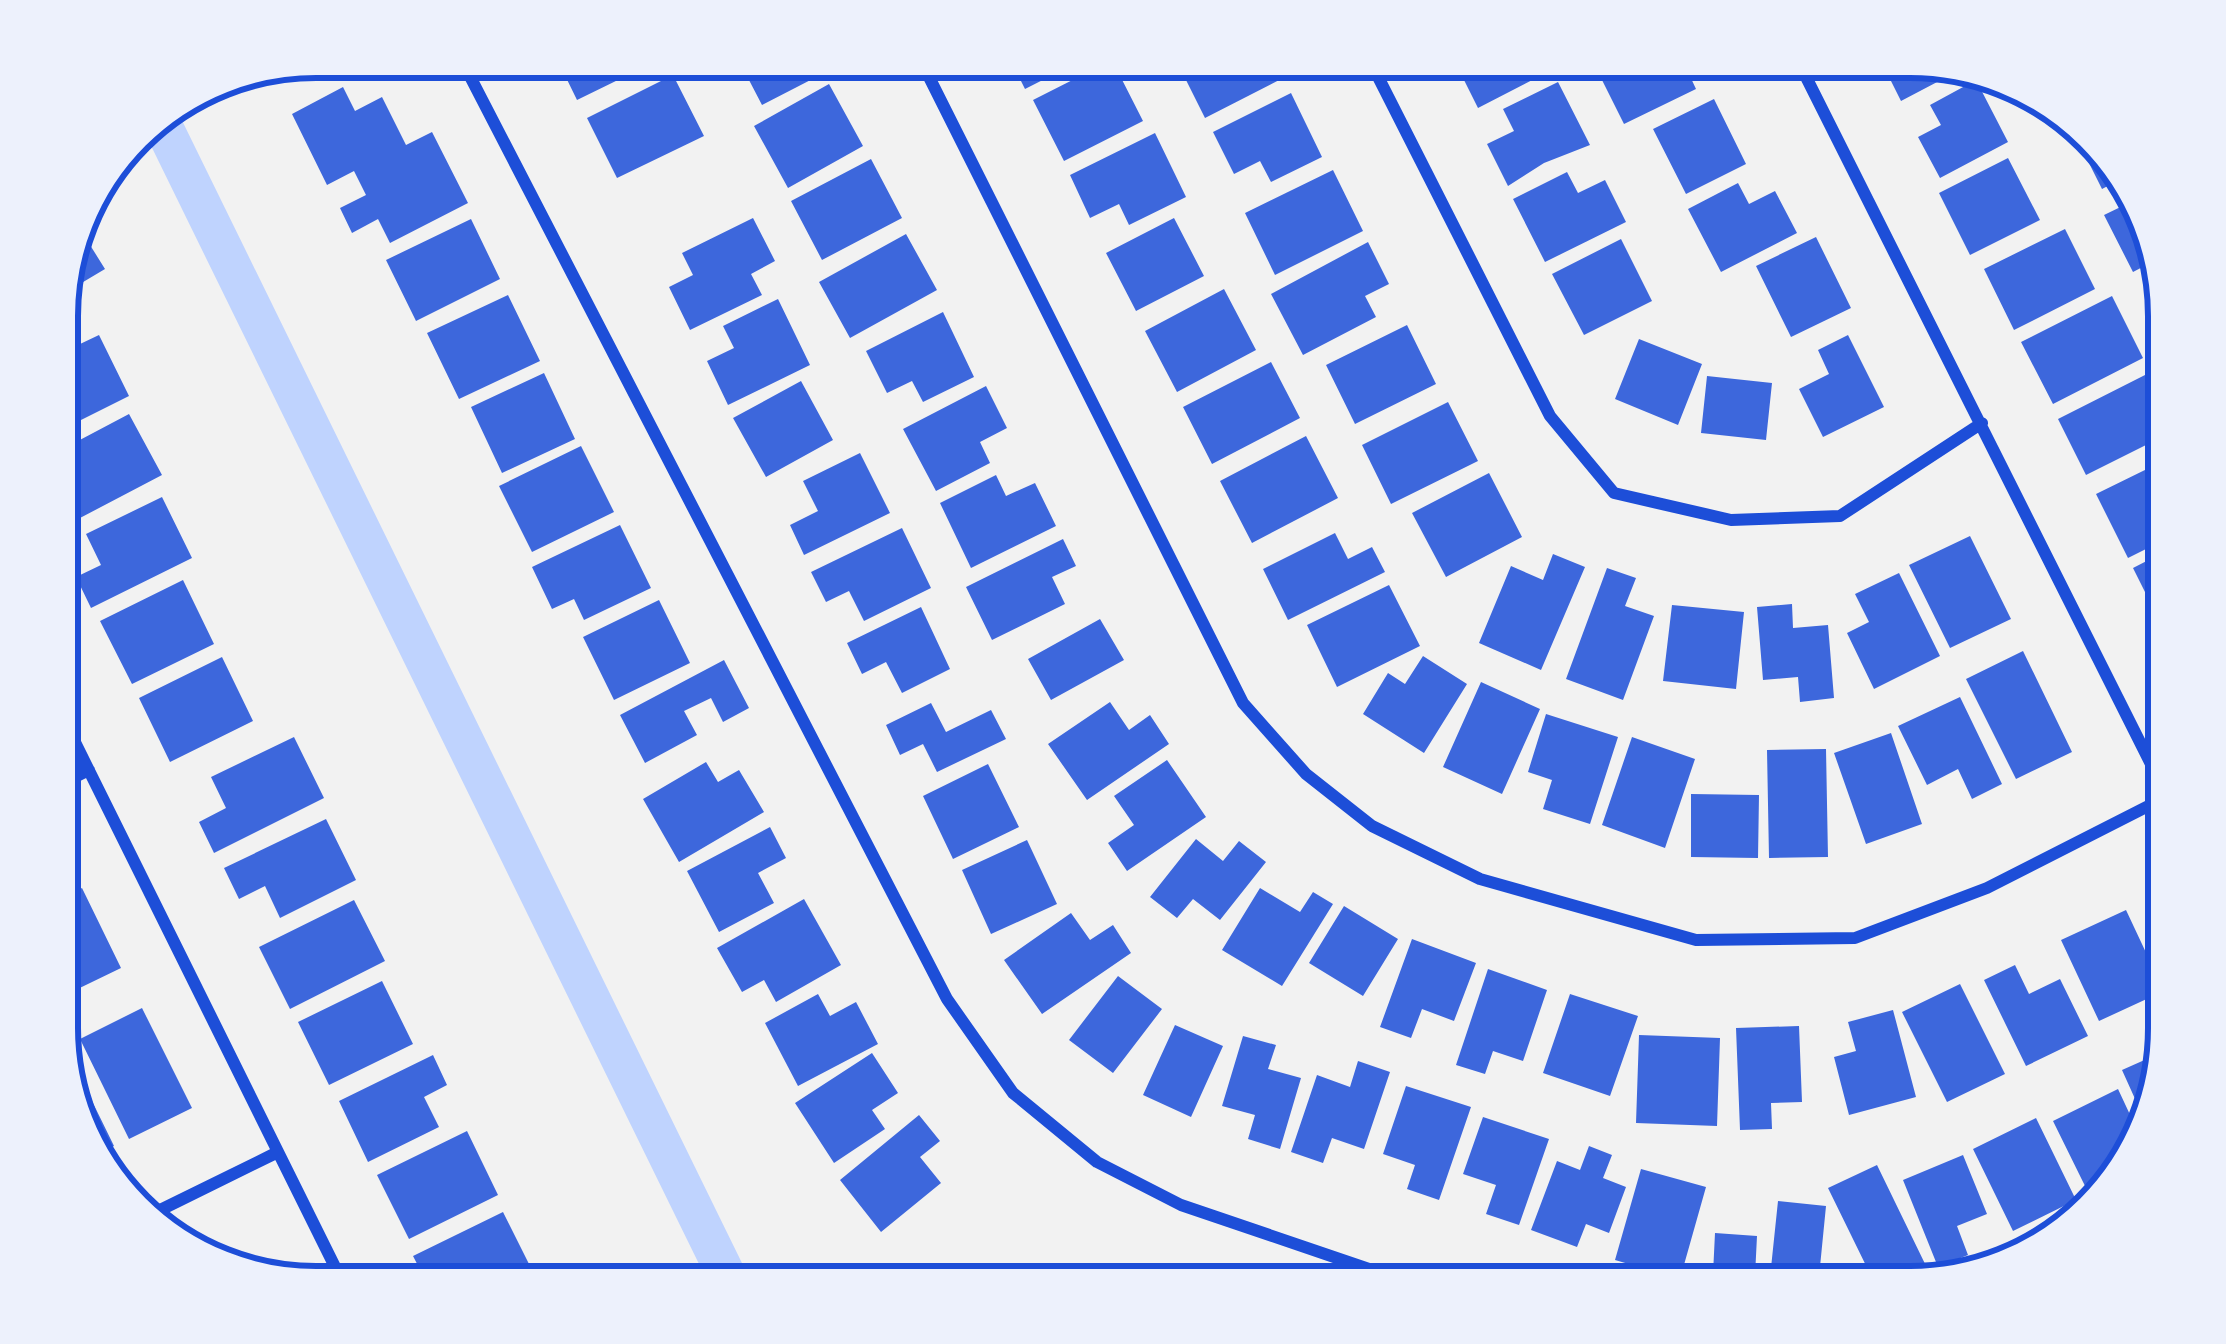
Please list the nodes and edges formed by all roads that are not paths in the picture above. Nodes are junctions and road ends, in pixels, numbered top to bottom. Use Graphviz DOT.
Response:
graph roads {
  1 [pos="471,78"];
  2 [pos="930,78"];
  3 [pos="1379,78"];
  4 [pos="1807,78"];
  5 [pos="1982,423"];
  6 [pos="78,748"];
  7 [pos="2147,754"];
  8 [pos="89,770"];
  9 [pos="78,775"];
  10 [pos="2147,807"];
  11 [pos="278,1152"];
  12 [pos="162,1209"];
  13 [pos="1358,1265"];
  14 [pos="335,1266"];
  1 -- 13 [label="street"];
  2 -- 10 [label="street"];
  3 -- 5 [label="street"];
  4 -- 5 [label="street"];
  5 -- 7 [label="street"];
  6 -- 8 [label="street"];
  8 -- 9 [label="street"];
  8 -- 11 [label="street"];
  11 -- 12 [label="street"];
  11 -- 14 [label="street"];
}
